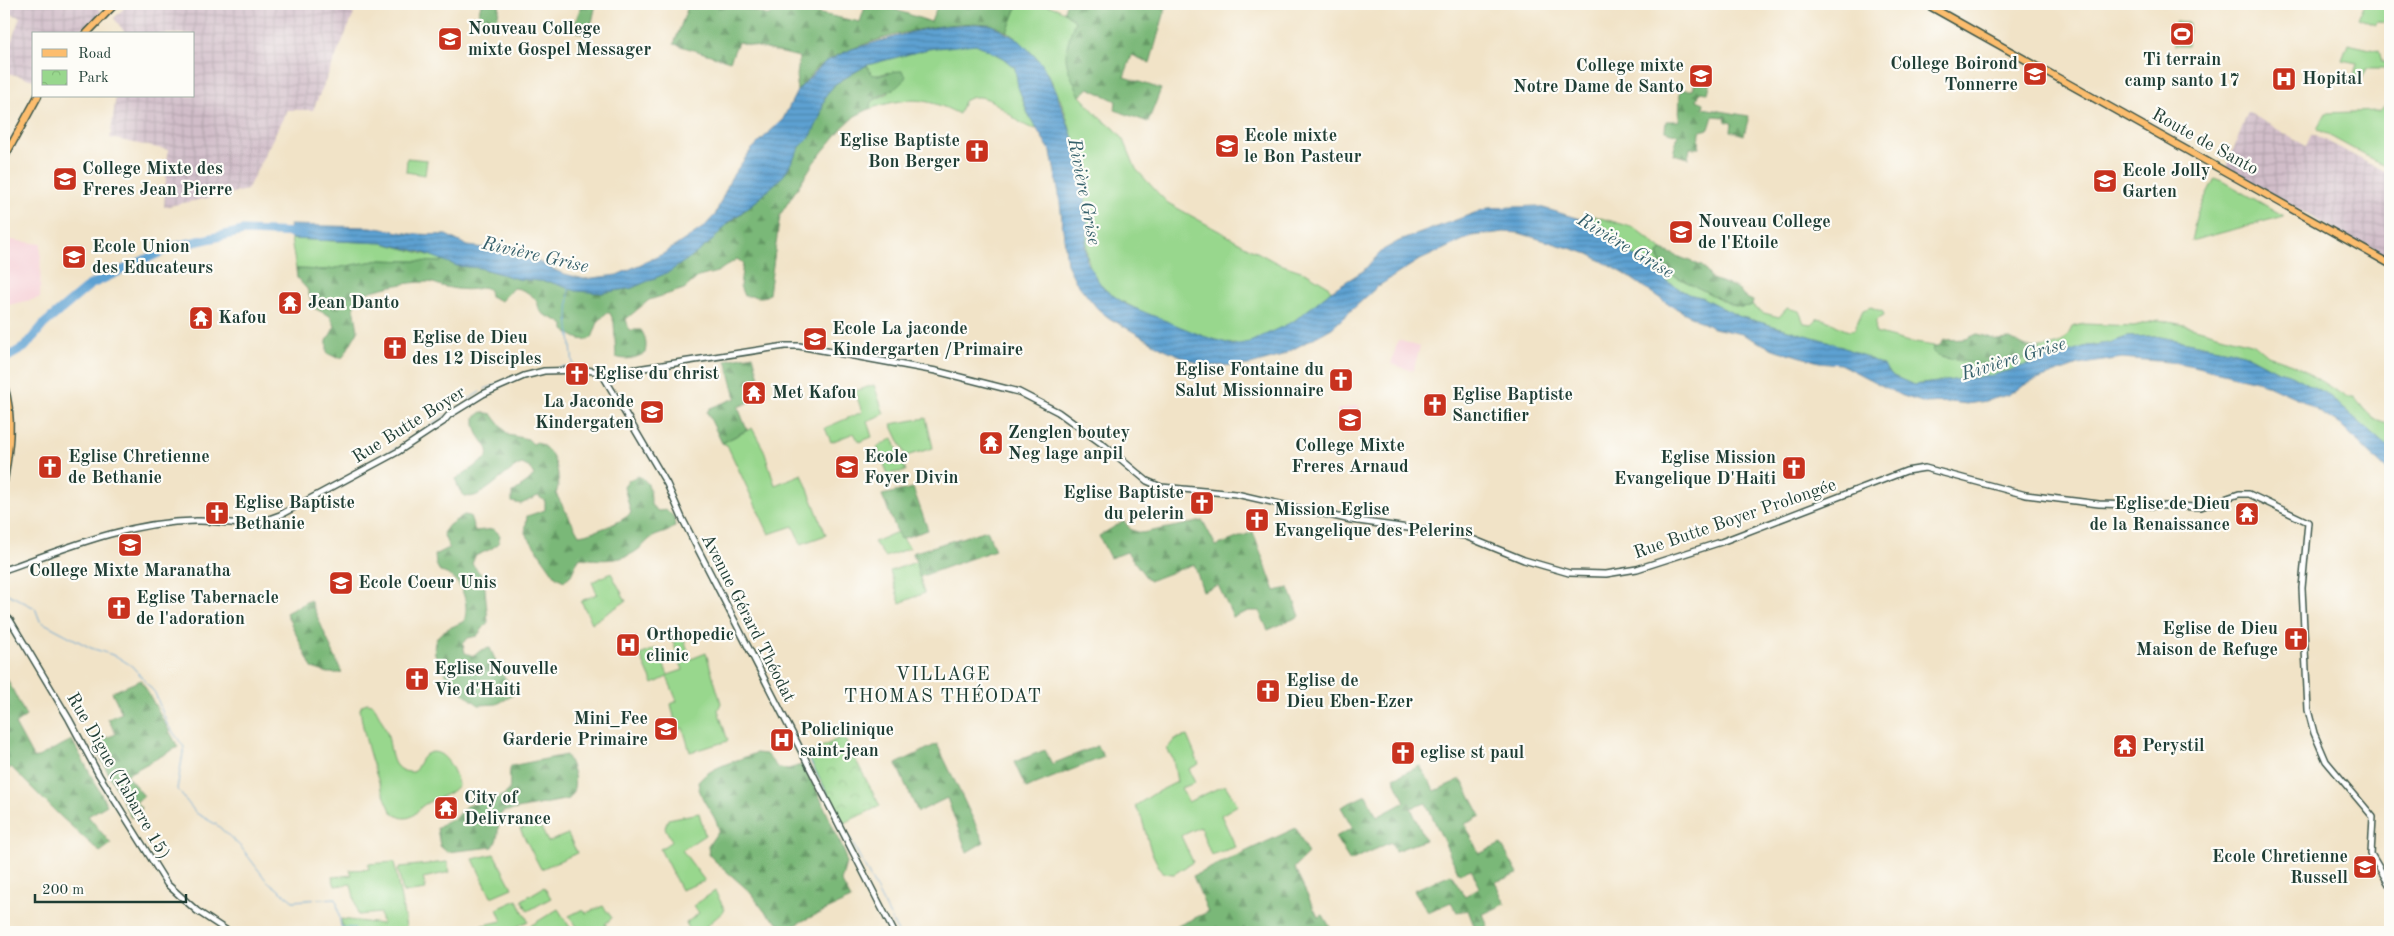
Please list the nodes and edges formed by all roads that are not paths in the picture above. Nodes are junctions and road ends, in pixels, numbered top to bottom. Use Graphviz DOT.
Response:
graph roads {
  1 [pos="115,4"];
  2 [pos="1926,4"];
  3 [pos="88,32"];
  4 [pos="37,98"];
  5 [pos="4,158"];
  6 [pos="2390,264"];
  7 [pos="601,372"];
  8 [pos="4,388"];
  9 [pos="4,481"];
  10 [pos="4,570"];
  11 [pos="4,614"];
  12 [pos="2390,886"];
  13 [pos="229,932"];
  14 [pos="894,932"];
  1 -- 3 [label="main road"];
  2 -- 6 [label="main road, Route de Santo"];
  4 -- 5 [label="main road"];
  7 -- 10 [label="street, Rue Butte Boyer"];
  7 -- 12 [label="street, Rue Butte Boyer Prolongée"];
  7 -- 14 [label="street, Avenue Gérard Théodat"];
  8 -- 9 [label="main road"];
  11 -- 13 [label="street, Rue Digue (Tabarre 15)"];
}
